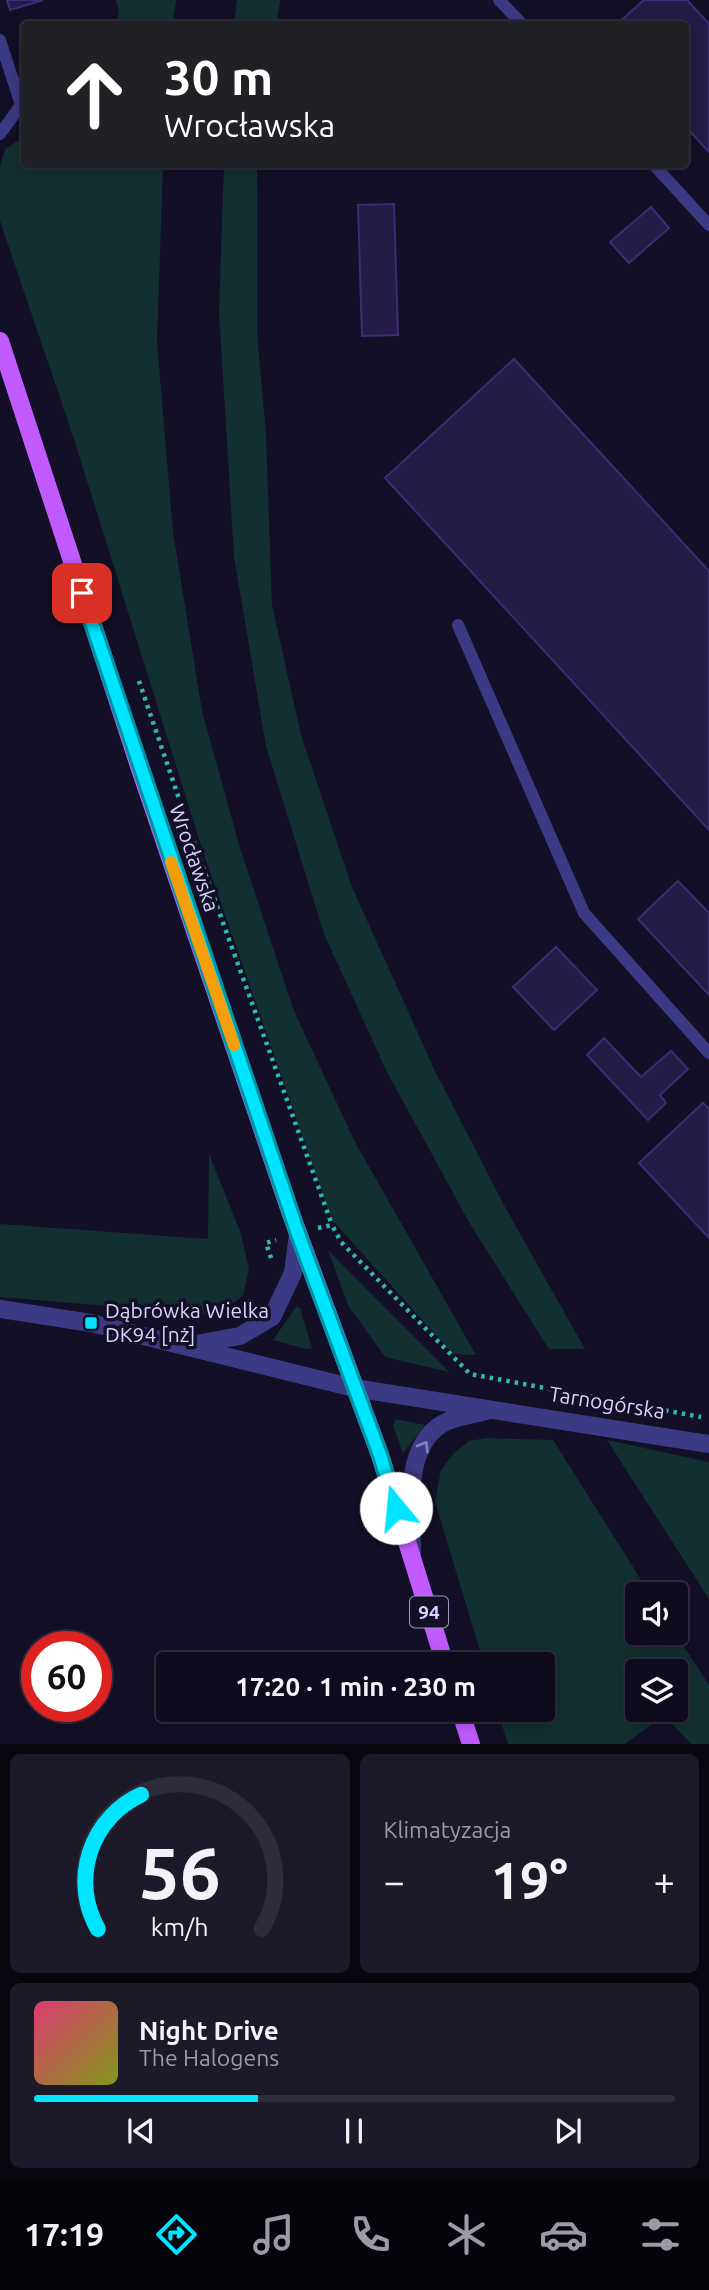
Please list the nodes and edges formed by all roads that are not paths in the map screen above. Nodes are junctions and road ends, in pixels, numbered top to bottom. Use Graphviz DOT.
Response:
graph roads {
  1 [pos="499,0"];
  2 [pos="519,21"];
  3 [pos="0,40"];
  4 [pos="0,134"];
  5 [pos="657,168"];
  6 [pos="709,225"];
  7 [pos="0,341"];
  8 [pos="458,625"];
  9 [pos="709,1053"];
  10 [pos="298,1234"];
  11 [pos="0,1309"];
  12 [pos="189,1345"];
  13 [pos="354,1388"];
  14 [pos="497,1409"];
  15 [pos="709,1444"];
  16 [pos="412,1560"];
  17 [pos="441,1652"];
  18 [pos="464,1722"];
  19 [pos="471,1744"];
  1 -- 2 [label="lane"];
  3 -- 4 [label="lane"];
  5 -- 6 [label="lane"];
  7 -- 10 [label="main road, Wrocławska / 94"];
  8 -- 9 [label="lane"];
  10 -- 12 [label="street"];
  10 -- 13 [label="main road, Wrocławska / 94"];
  11 -- 12 [label="street, Tarnogórska"];
  12 -- 13 [label="street, Tarnogórska"];
  13 -- 14 [label="street, Tarnogórska"];
  13 -- 16 [label="main road, 94"];
  14 -- 15 [label="street, Tarnogórska"];
  16 -- 14 [label="street, Tarnogórska, one-way"];
  16 -- 17 [label="main road, 94"];
  18 -- 19 [label="main road"];
}
